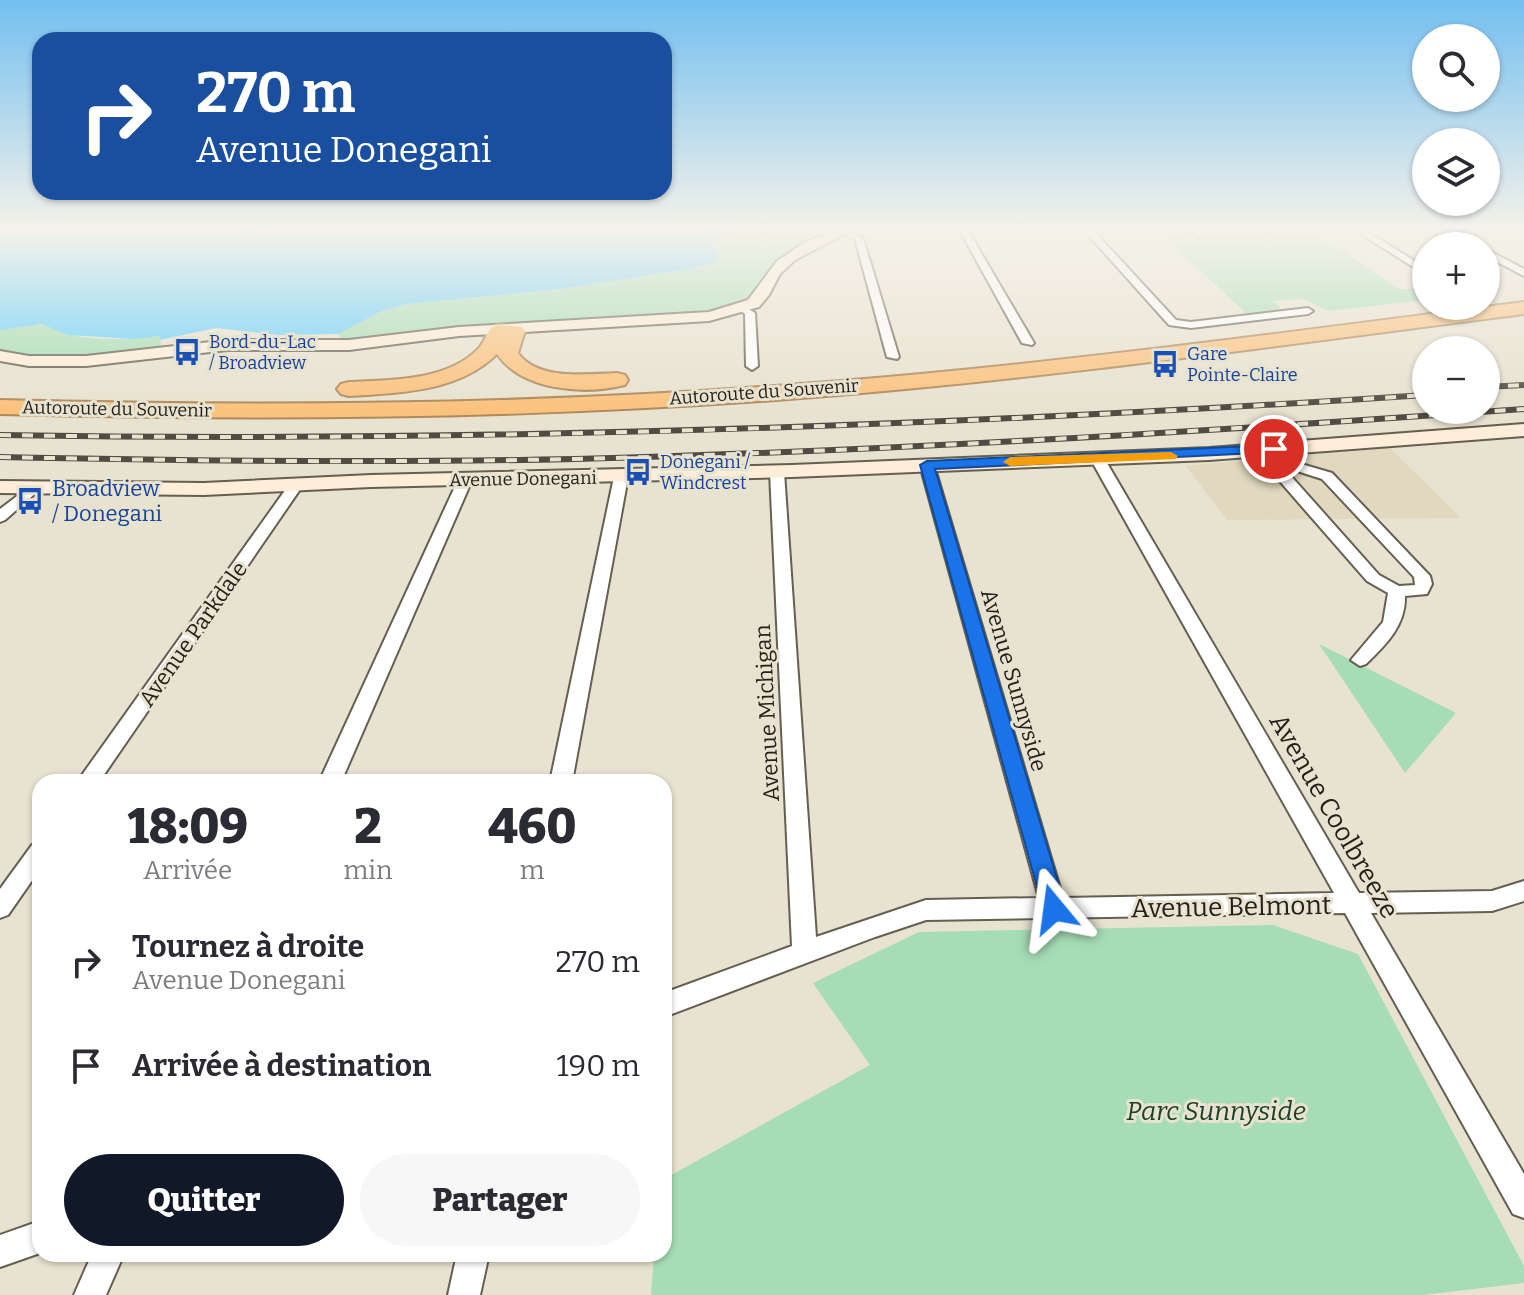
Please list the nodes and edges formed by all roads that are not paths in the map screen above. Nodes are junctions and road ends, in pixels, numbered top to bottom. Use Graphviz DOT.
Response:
graph roads {
  1 [pos="766,289"];
  2 [pos="874,289"];
  3 [pos="997,289"];
  4 [pos="1142,289"];
  5 [pos="1524,299"];
  6 [pos="1500,302"];
  7 [pos="742,308"];
  8 [pos="1524,308"];
  9 [pos="1412,313"];
  10 [pos="1286,314"];
  11 [pos="507,331"];
  12 [pos="1028,343"];
  13 [pos="0,356"];
  14 [pos="893,357"];
  15 [pos="752,366"];
  16 [pos="777,382"];
  17 [pos="0,395"];
  18 [pos="0,407"];
  19 [pos="1524,430"];
  20 [pos="1274,449"];
  21 [pos="1097,458"];
  22 [pos="927,465"];
  23 [pos="1291,465"];
  24 [pos="777,472"];
  25 [pos="621,477"];
  26 [pos="465,480"];
  27 [pos="296,485"];
  28 [pos="0,487"];
  29 [pos="33,488"];
  30 [pos="0,517"];
  31 [pos="1396,591"];
  32 [pos="1360,660"];
  33 [pos="94,774"];
  34 [pos="334,774"];
  35 [pos="563,774"];
  36 [pos="32,862"];
  37 [pos="1524,891"];
  38 [pos="1354,905"];
  39 [pos="0,908"];
  40 [pos="1054,909"];
  41 [pos="805,951"];
  42 [pos="672,1002"];
  43 [pos="1524,1203"];
  44 [pos="32,1240"];
  45 [pos="0,1251"];
  46 [pos="104,1262"];
  47 [pos="471,1262"];
  48 [pos="90,1295"];
  49 [pos="464,1295"];
  1 -- 7 [label="street"];
  2 -- 14 [label="street"];
  3 -- 12 [label="street"];
  4 -- 10 [label="street"];
  5 -- 6 [label="highway"];
  7 -- 11 [label="street"];
  7 -- 15 [label="street"];
  8 -- 18 [label="highway, Autoroute du Souvenir"];
  9 -- 16 [label="highway, Autoroute du Souvenir"];
  11 -- 13 [label="street"];
  11 -- 16 [label="highway"];
  11 -- 17 [label="highway"];
  16 -- 17 [label="highway, Autoroute du Souvenir"];
  19 -- 20 [label="street, Avenue Donegani"];
  20 -- 21 [label="street, Avenue Donegani"];
  20 -- 23 [label="street"];
  21 -- 22 [label="street, Avenue Donegani"];
  21 -- 38 [label="street, Avenue Coolbreeze"];
  22 -- 24 [label="street, Avenue Donegani"];
  22 -- 40 [label="street, Avenue Sunnyside"];
  23 -- 31 [label="street"];
  23 -- 31 [label="street"];
  24 -- 25 [label="street, Avenue Donegani"];
  24 -- 41 [label="street, Avenue Michigan"];
  25 -- 26 [label="street, Avenue Donegani"];
  25 -- 35 [label="street"];
  26 -- 27 [label="street, Avenue Donegani"];
  26 -- 34 [label="street"];
  27 -- 29 [label="street, Avenue Donegani"];
  27 -- 33 [label="street, Avenue Parkdale"];
  28 -- 29 [label="street, Avenue Donegani"];
  29 -- 30 [label="street"];
  31 -- 32 [label="street"];
  36 -- 39 [label="street"];
  37 -- 38 [label="street, Avenue Belmont"];
  38 -- 40 [label="street, Avenue Belmont"];
  38 -- 43 [label="street, Avenue Coolbreeze"];
  40 -- 41 [label="street, Avenue Belmont"];
  41 -- 42 [label="street, Avenue Belmont"];
  44 -- 45 [label="street"];
  46 -- 48 [label="street"];
  47 -- 49 [label="street"];
}
